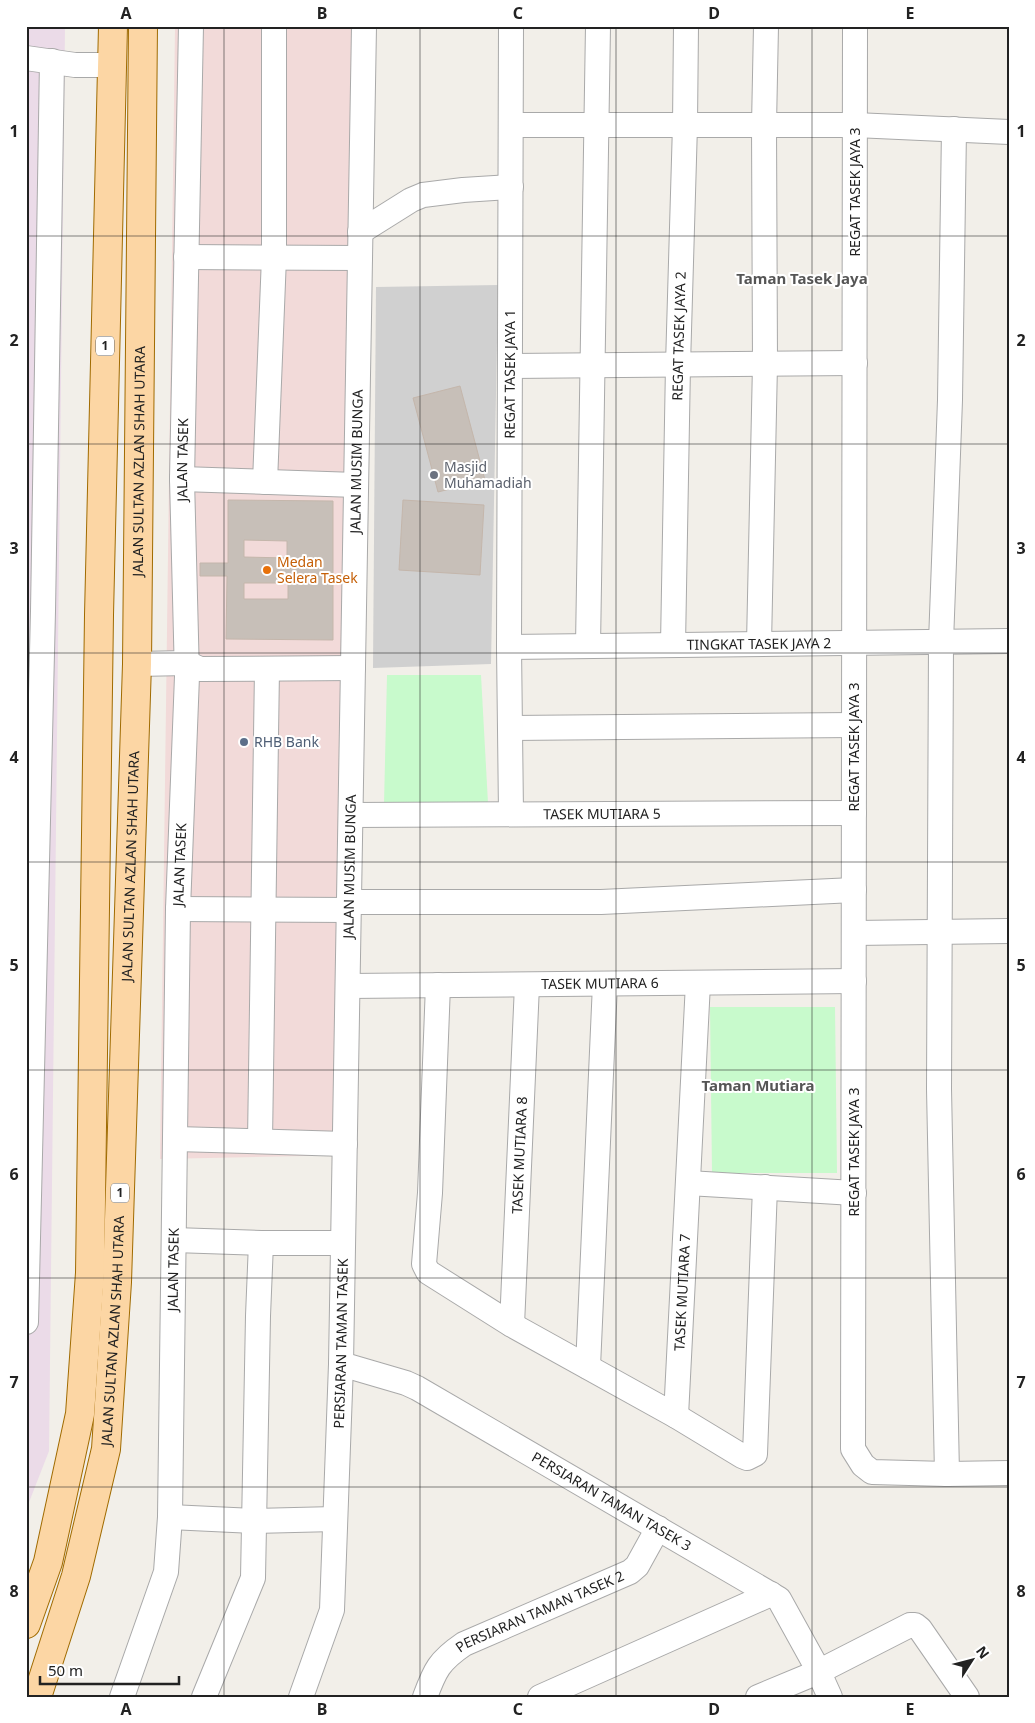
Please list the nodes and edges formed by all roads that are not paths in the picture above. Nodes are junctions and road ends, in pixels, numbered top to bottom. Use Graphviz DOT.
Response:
graph roads {
  1 [pos="112,26"];
  2 [pos="143,26"];
  3 [pos="191,26"];
  4 [pos="274,26"];
  5 [pos="364,26"];
  6 [pos="512,26"];
  7 [pos="598,26"];
  8 [pos="686,26"];
  9 [pos="766,26"];
  10 [pos="855,26"];
  11 [pos="26,58"];
  12 [pos="52,61"];
  13 [pos="112,66"];
  14 [pos="855,124"];
  15 [pos="511,125"];
  16 [pos="597,125"];
  17 [pos="685,125"];
  18 [pos="764,125"];
  19 [pos="954,129"];
  20 [pos="1009,132"];
  21 [pos="511,187"];
  22 [pos="360,232"];
  23 [pos="274,257"];
  24 [pos="186,258"];
  25 [pos="360,258"];
  26 [pos="855,363"];
  27 [pos="678,364"];
  28 [pos="765,364"];
  29 [pos="592,365"];
  30 [pos="511,366"];
  31 [pos="182,479"];
  32 [pos="264,482"];
  33 [pos="356,485"];
  34 [pos="35,610"];
  35 [pos="99,614"];
  36 [pos="1009,641"];
  37 [pos="941,642"];
  38 [pos="854,643"];
  39 [pos="759,644"];
  40 [pos="673,645"];
  41 [pos="588,646"];
  42 [pos="509,647"];
  43 [pos="353,668"];
  44 [pos="191,669"];
  45 [pos="267,670"];
  46 [pos="133,672"];
  47 [pos="854,725"];
  48 [pos="510,728"];
  49 [pos="97,766"];
  50 [pos="511,813"];
  51 [pos="854,813"];
  52 [pos="351,814"];
  53 [pos="31,860"];
  54 [pos="854,890"];
  55 [pos="349,906"];
  56 [pos="178,909"];
  57 [pos="262,910"];
  58 [pos="1009,931"];
  59 [pos="940,932"];
  60 [pos="854,933"];
  61 [pos="854,981"];
  62 [pos="698,983"];
  63 [pos="605,984"];
  64 [pos="438,985"];
  65 [pos="527,985"];
  66 [pos="348,986"];
  67 [pos="176,1139"];
  68 [pos="260,1141"];
  69 [pos="345,1144"];
  70 [pos="688,1183"];
  71 [pos="765,1187"];
  72 [pos="854,1193"];
  73 [pos="174,1240"];
  74 [pos="261,1243"];
  75 [pos="343,1243"];
  76 [pos="26,1322"];
  77 [pos="512,1326"];
  78 [pos="341,1364"];
  79 [pos="588,1368"];
  80 [pos="676,1416"];
  81 [pos="1009,1473"];
  82 [pos="947,1474"];
  83 [pos="170,1517"];
  84 [pos="335,1519"];
  85 [pos="254,1521"];
  86 [pos="658,1528"];
  87 [pos="771,1594"];
  88 [pos="26,1624"];
  89 [pos="818,1672"];
  90 [pos="960,1694"];
  91 [pos="37,1697"];
  92 [pos="122,1697"];
  93 [pos="204,1697"];
  94 [pos="301,1697"];
  95 [pos="425,1697"];
  96 [pos="540,1697"];
  97 [pos="758,1697"];
  98 [pos="830,1697"];
  1 -- 13 [label="main road, JALAN SULTAN AZLAN SHAH UTARA / 1"];
  2 -- 46 [label="main road, JALAN SULTAN AZLAN SHAH UTARA / 1"];
  3 -- 24 [label="street, JALAN TASEK"];
  4 -- 23 [label="street"];
  5 -- 22 [label="street, JALAN MUSIM BUNGA"];
  6 -- 15 [label="street, REGAT TASEK JAYA 1"];
  7 -- 16 [label="street"];
  8 -- 17 [label="street, REGAT TASEK JAYA 2"];
  9 -- 18 [label="street"];
  10 -- 14 [label="street, REGAT TASEK JAYA 3"];
  11 -- 12 [label="street"];
  12 -- 13 [label="street"];
  12 -- 34 [label="street"];
  13 -- 35 [label="main road, JALAN SULTAN AZLAN SHAH UTARA / 1"];
  14 -- 18 [label="street"];
  14 -- 19 [label="street"];
  14 -- 26 [label="street, REGAT TASEK JAYA 3"];
  15 -- 16 [label="street"];
  15 -- 21 [label="street, REGAT TASEK JAYA 1"];
  16 -- 17 [label="street"];
  16 -- 29 [label="street"];
  17 -- 18 [label="street"];
  17 -- 27 [label="street, REGAT TASEK JAYA 2"];
  18 -- 28 [label="street"];
  19 -- 20 [label="street"];
  19 -- 37 [label="street"];
  21 -- 22 [label="street"];
  21 -- 30 [label="street, REGAT TASEK JAYA 1"];
  22 -- 25 [label="street, JALAN MUSIM BUNGA"];
  23 -- 24 [label="street"];
  23 -- 25 [label="street"];
  23 -- 32 [label="street"];
  24 -- 31 [label="street, JALAN TASEK"];
  25 -- 33 [label="street, JALAN MUSIM BUNGA"];
  26 -- 28 [label="street"];
  26 -- 38 [label="street, REGAT TASEK JAYA 3"];
  27 -- 28 [label="street"];
  27 -- 29 [label="street"];
  27 -- 40 [label="street, REGAT TASEK JAYA 2"];
  28 -- 39 [label="street"];
  29 -- 30 [label="street"];
  29 -- 41 [label="street"];
  30 -- 42 [label="street, REGAT TASEK JAYA 1"];
  31 -- 32 [label="street"];
  31 -- 44 [label="street, JALAN TASEK"];
  32 -- 33 [label="street"];
  33 -- 43 [label="street, JALAN MUSIM BUNGA"];
  34 -- 53 [label="street"];
  35 -- 46 [label="main road"];
  35 -- 49 [label="main road, JALAN SULTAN AZLAN SHAH UTARA / 1"];
  36 -- 37 [label="street, TINGKAT TASEK JAYA 2"];
  37 -- 38 [label="street, TINGKAT TASEK JAYA 2"];
  37 -- 59 [label="street"];
  38 -- 39 [label="street, TINGKAT TASEK JAYA 2"];
  38 -- 47 [label="street, REGAT TASEK JAYA 3"];
  39 -- 40 [label="street, TINGKAT TASEK JAYA 2"];
  40 -- 41 [label="street, TINGKAT TASEK JAYA 2"];
  41 -- 42 [label="street, TINGKAT TASEK JAYA 2"];
  42 -- 48 [label="street, REGAT TASEK JAYA 1"];
  43 -- 45 [label="street"];
  43 -- 52 [label="street, JALAN MUSIM BUNGA"];
  44 -- 45 [label="street"];
  44 -- 46 [label="street"];
  44 -- 56 [label="street, JALAN TASEK"];
  45 -- 57 [label="street"];
  46 -- 49 [label="main road"];
  46 -- 91 [label="main road, JALAN SULTAN AZLAN SHAH UTARA / 1"];
  47 -- 48 [label="street"];
  47 -- 51 [label="street, REGAT TASEK JAYA 3"];
  48 -- 50 [label="street, REGAT TASEK JAYA 1"];
  49 -- 88 [label="main road, JALAN SULTAN AZLAN SHAH UTARA / 1"];
  50 -- 51 [label="street, TASEK MUTIARA 5"];
  50 -- 52 [label="street, TASEK MUTIARA 5"];
  51 -- 54 [label="street, REGAT TASEK JAYA 3"];
  52 -- 55 [label="street, JALAN MUSIM BUNGA"];
  53 -- 76 [label="street"];
  54 -- 55 [label="street"];
  54 -- 60 [label="street, REGAT TASEK JAYA 3"];
  55 -- 57 [label="street"];
  55 -- 66 [label="street, JALAN MUSIM BUNGA"];
  56 -- 57 [label="street"];
  56 -- 67 [label="street, JALAN TASEK"];
  57 -- 68 [label="street"];
  58 -- 59 [label="street"];
  59 -- 60 [label="street"];
  59 -- 82 [label="street"];
  60 -- 61 [label="street, REGAT TASEK JAYA 3"];
  61 -- 62 [label="street, TASEK MUTIARA 6"];
  61 -- 72 [label="street, REGAT TASEK JAYA 3"];
  62 -- 63 [label="street, TASEK MUTIARA 6"];
  62 -- 70 [label="street, TASEK MUTIARA 7"];
  63 -- 65 [label="street, TASEK MUTIARA 6"];
  63 -- 79 [label="street"];
  64 -- 65 [label="street, TASEK MUTIARA 6"];
  64 -- 66 [label="street, TASEK MUTIARA 6"];
  64 -- 77 [label="street"];
  65 -- 77 [label="street, TASEK MUTIARA 8"];
  66 -- 69 [label="street, PERSIARAN TAMAN TASEK"];
  67 -- 68 [label="street"];
  67 -- 73 [label="street, JALAN TASEK"];
  68 -- 69 [label="street"];
  69 -- 75 [label="street, PERSIARAN TAMAN TASEK"];
  70 -- 71 [label="street"];
  70 -- 80 [label="street, TASEK MUTIARA 7"];
  71 -- 72 [label="street"];
  71 -- 80 [label="street"];
  72 -- 82 [label="street, REGAT TASEK JAYA 3"];
  73 -- 74 [label="street"];
  73 -- 83 [label="street, JALAN TASEK"];
  74 -- 75 [label="street"];
  74 -- 85 [label="street"];
  75 -- 78 [label="street, PERSIARAN TAMAN TASEK"];
  77 -- 79 [label="street"];
  78 -- 84 [label="street, PERSIARAN TAMAN TASEK"];
  78 -- 86 [label="street, PERSIARAN TAMAN TASEK 3"];
  79 -- 80 [label="street"];
  81 -- 82 [label="street"];
  83 -- 85 [label="street"];
  83 -- 92 [label="street, JALAN TASEK"];
  84 -- 85 [label="street"];
  84 -- 94 [label="street, PERSIARAN TAMAN TASEK"];
  85 -- 93 [label="street"];
  86 -- 87 [label="street, PERSIARAN TAMAN TASEK 3"];
  86 -- 95 [label="street, PERSIARAN TAMAN TASEK 2"];
  87 -- 89 [label="street, PERSIARAN TAMAN TASEK 3"];
  87 -- 96 [label="street"];
  89 -- 90 [label="street"];
  89 -- 97 [label="street"];
  89 -- 98 [label="street, PERSIARAN TAMAN TASEK 3"];
}
